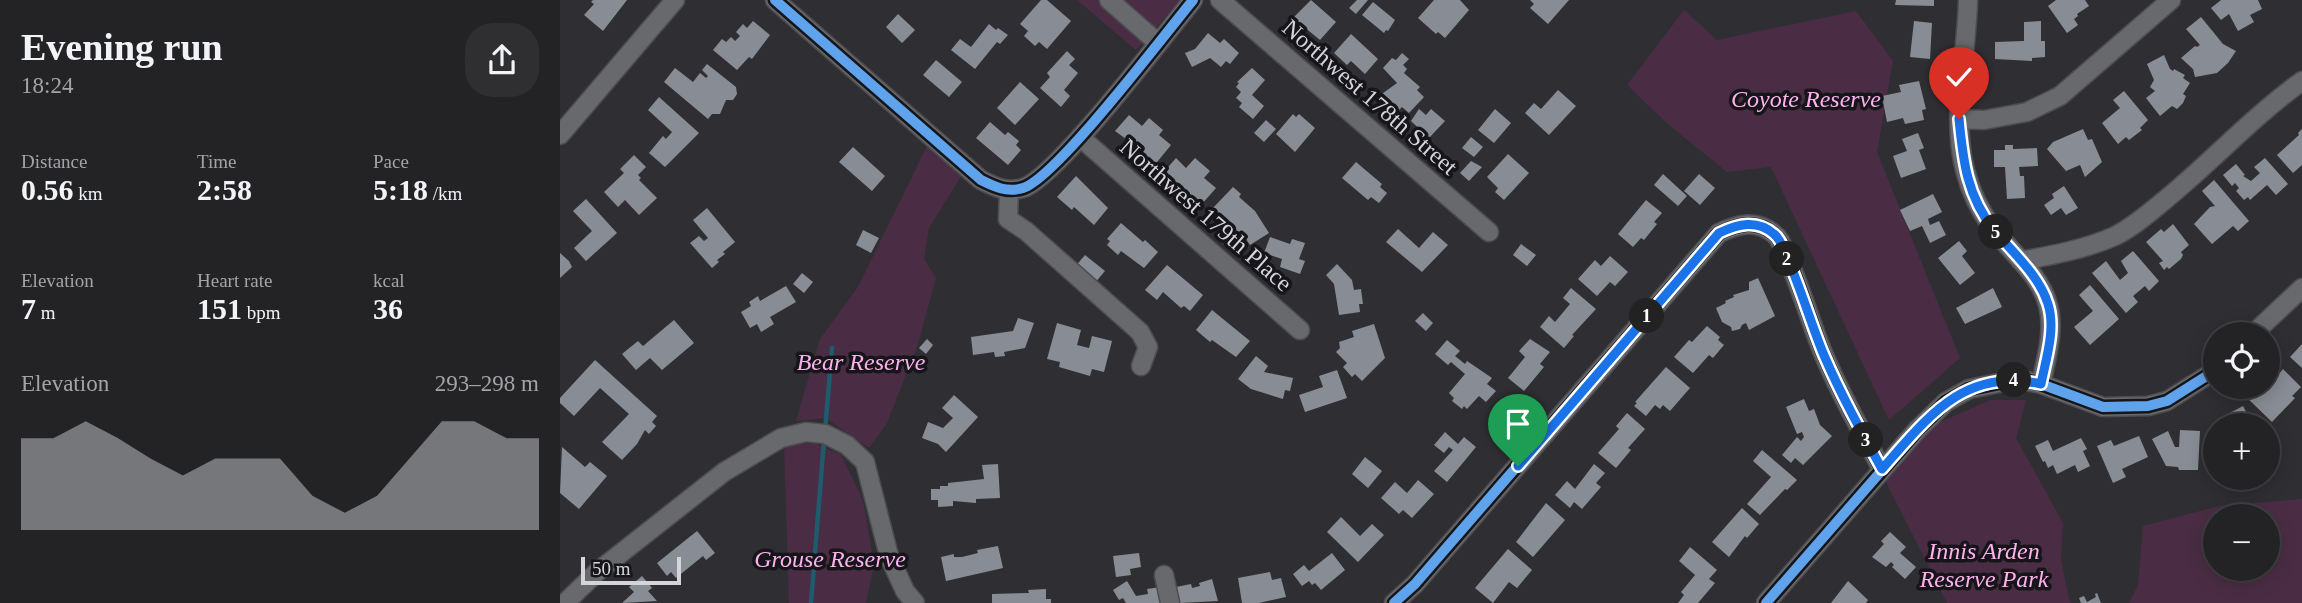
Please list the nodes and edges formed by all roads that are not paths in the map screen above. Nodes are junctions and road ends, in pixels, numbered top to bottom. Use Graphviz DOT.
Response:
graph roads {
  1 [pos="675,0"];
  2 [pos="775,0"];
  3 [pos="1109,0"];
  4 [pos="1174,0"];
  5 [pos="1193,0"];
  6 [pos="1220,0"];
  7 [pos="1968,0"];
  8 [pos="2171,0"];
  9 [pos="1177,20"];
  10 [pos="1158,43"];
  11 [pos="2302,81"];
  12 [pos="1959,119"];
  13 [pos="560,135"];
  14 [pos="1080,137"];
  15 [pos="1009,190"];
  16 [pos="1489,232"];
  17 [pos="2021,261"];
  18 [pos="2302,288"];
  19 [pos="2266,322"];
  20 [pos="1300,330"];
  21 [pos="1141,366"];
  22 [pos="2203,378"];
  23 [pos="2041,384"];
  24 [pos="1882,469"];
  25 [pos="1164,575"];
  26 [pos="565,603"];
  27 [pos="915,603"];
  28 [pos="1170,603"];
  29 [pos="1394,603"];
  30 [pos="1766,603"];
  1 -- 13 [label="street"];
  2 -- 15 [label="street"];
  3 -- 10 [label="street"];
  4 -- 9 [label="street"];
  5 -- 9 [label="street"];
  6 -- 16 [label="street, Northwest 178th Street"];
  7 -- 12 [label="street"];
  8 -- 12 [label="street"];
  9 -- 10 [label="street"];
  10 -- 14 [label="street"];
  11 -- 17 [label="street"];
  12 -- 17 [label="street"];
  14 -- 15 [label="street"];
  14 -- 20 [label="street, Northwest 179th Place"];
  15 -- 21 [label="street"];
  17 -- 23 [label="street"];
  18 -- 19 [label="street"];
  22 -- 23 [label="street"];
  23 -- 24 [label="street"];
  24 -- 29 [label="street"];
  24 -- 30 [label="street"];
  25 -- 28 [label="street"];
  26 -- 27 [label="street"];
}
